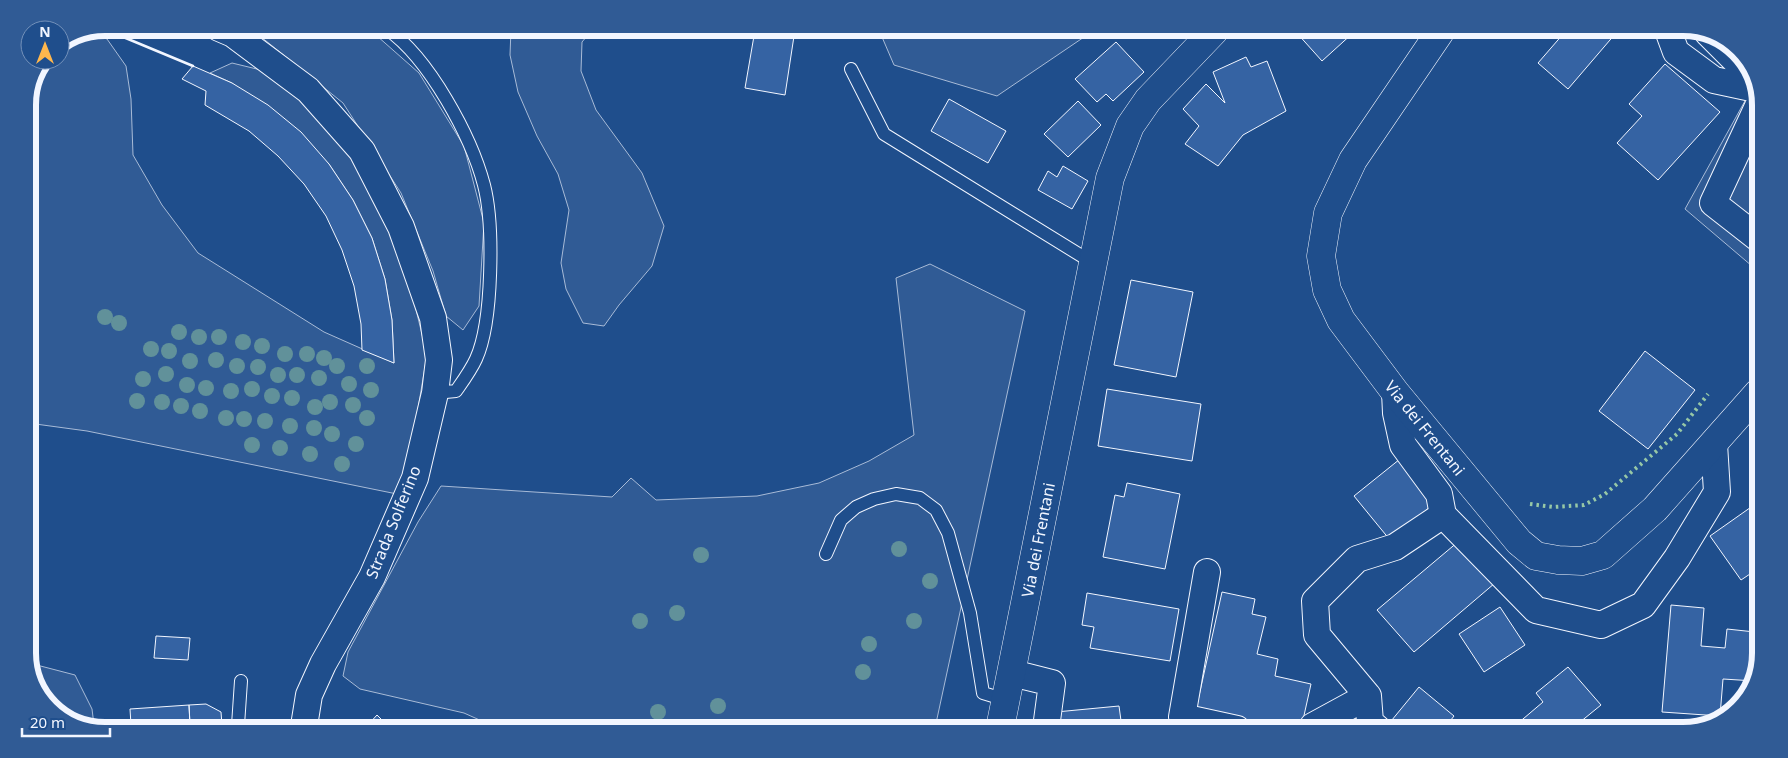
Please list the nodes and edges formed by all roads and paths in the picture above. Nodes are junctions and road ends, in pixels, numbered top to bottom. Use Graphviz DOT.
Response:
graph roads {
  1 [pos="236,36"];
  2 [pos="398,36"];
  3 [pos="1210,36"];
  4 [pos="1437,36"];
  5 [pos="1670,36"];
  6 [pos="1725,50"];
  7 [pos="1738,63"];
  8 [pos="851,69"];
  9 [pos="1749,88"];
  10 [pos="1752,119"];
  11 [pos="1752,233"];
  12 [pos="1093,263"];
  13 [pos="1395,392"];
  14 [pos="435,393"];
  15 [pos="1752,400"];
  16 [pos="1714,444"];
  17 [pos="1443,515"];
  18 [pos="826,554"];
  19 [pos="1207,572"];
  20 [pos="1012,673"];
  21 [pos="241,681"];
  22 [pos="1368,696"];
  23 [pos="1006,700"];
  24 [pos="238,722"];
  25 [pos="305,722"];
  26 [pos="1001,722"];
  27 [pos="1047,722"];
  28 [pos="1205,722"];
  29 [pos="1320,722"];
  30 [pos="1370,722"];
  1 -- 14 [label="street, Strada Solferino"];
  2 -- 14 [label="lane"];
  3 -- 12 [label="main road, Via dei Frentani"];
  4 -- 13 [label="main road, Via dei Frentani"];
  5 -- 9 [label="street"];
  6 -- 7 [label="street"];
  8 -- 12 [label="lane"];
  10 -- 11 [label="street"];
  12 -- 20 [label="main road, Via dei Frentani"];
  13 -- 16 [label="main road, Via dei Frentani"];
  13 -- 17 [label="street"];
  14 -- 25 [label="street, Strada Solferino"];
  15 -- 16 [label="main road, Via dei Frentani"];
  16 -- 17 [label="street"];
  17 -- 22 [label="street"];
  18 -- 23 [label="lane"];
  19 -- 28 [label="street"];
  20 -- 23 [label="main road, Via dei Frentani"];
  20 -- 27 [label="street"];
  21 -- 24 [label="lane"];
  22 -- 29 [label="street"];
  22 -- 30 [label="street"];
  23 -- 26 [label="main road, Via dei Frentani"];
}
